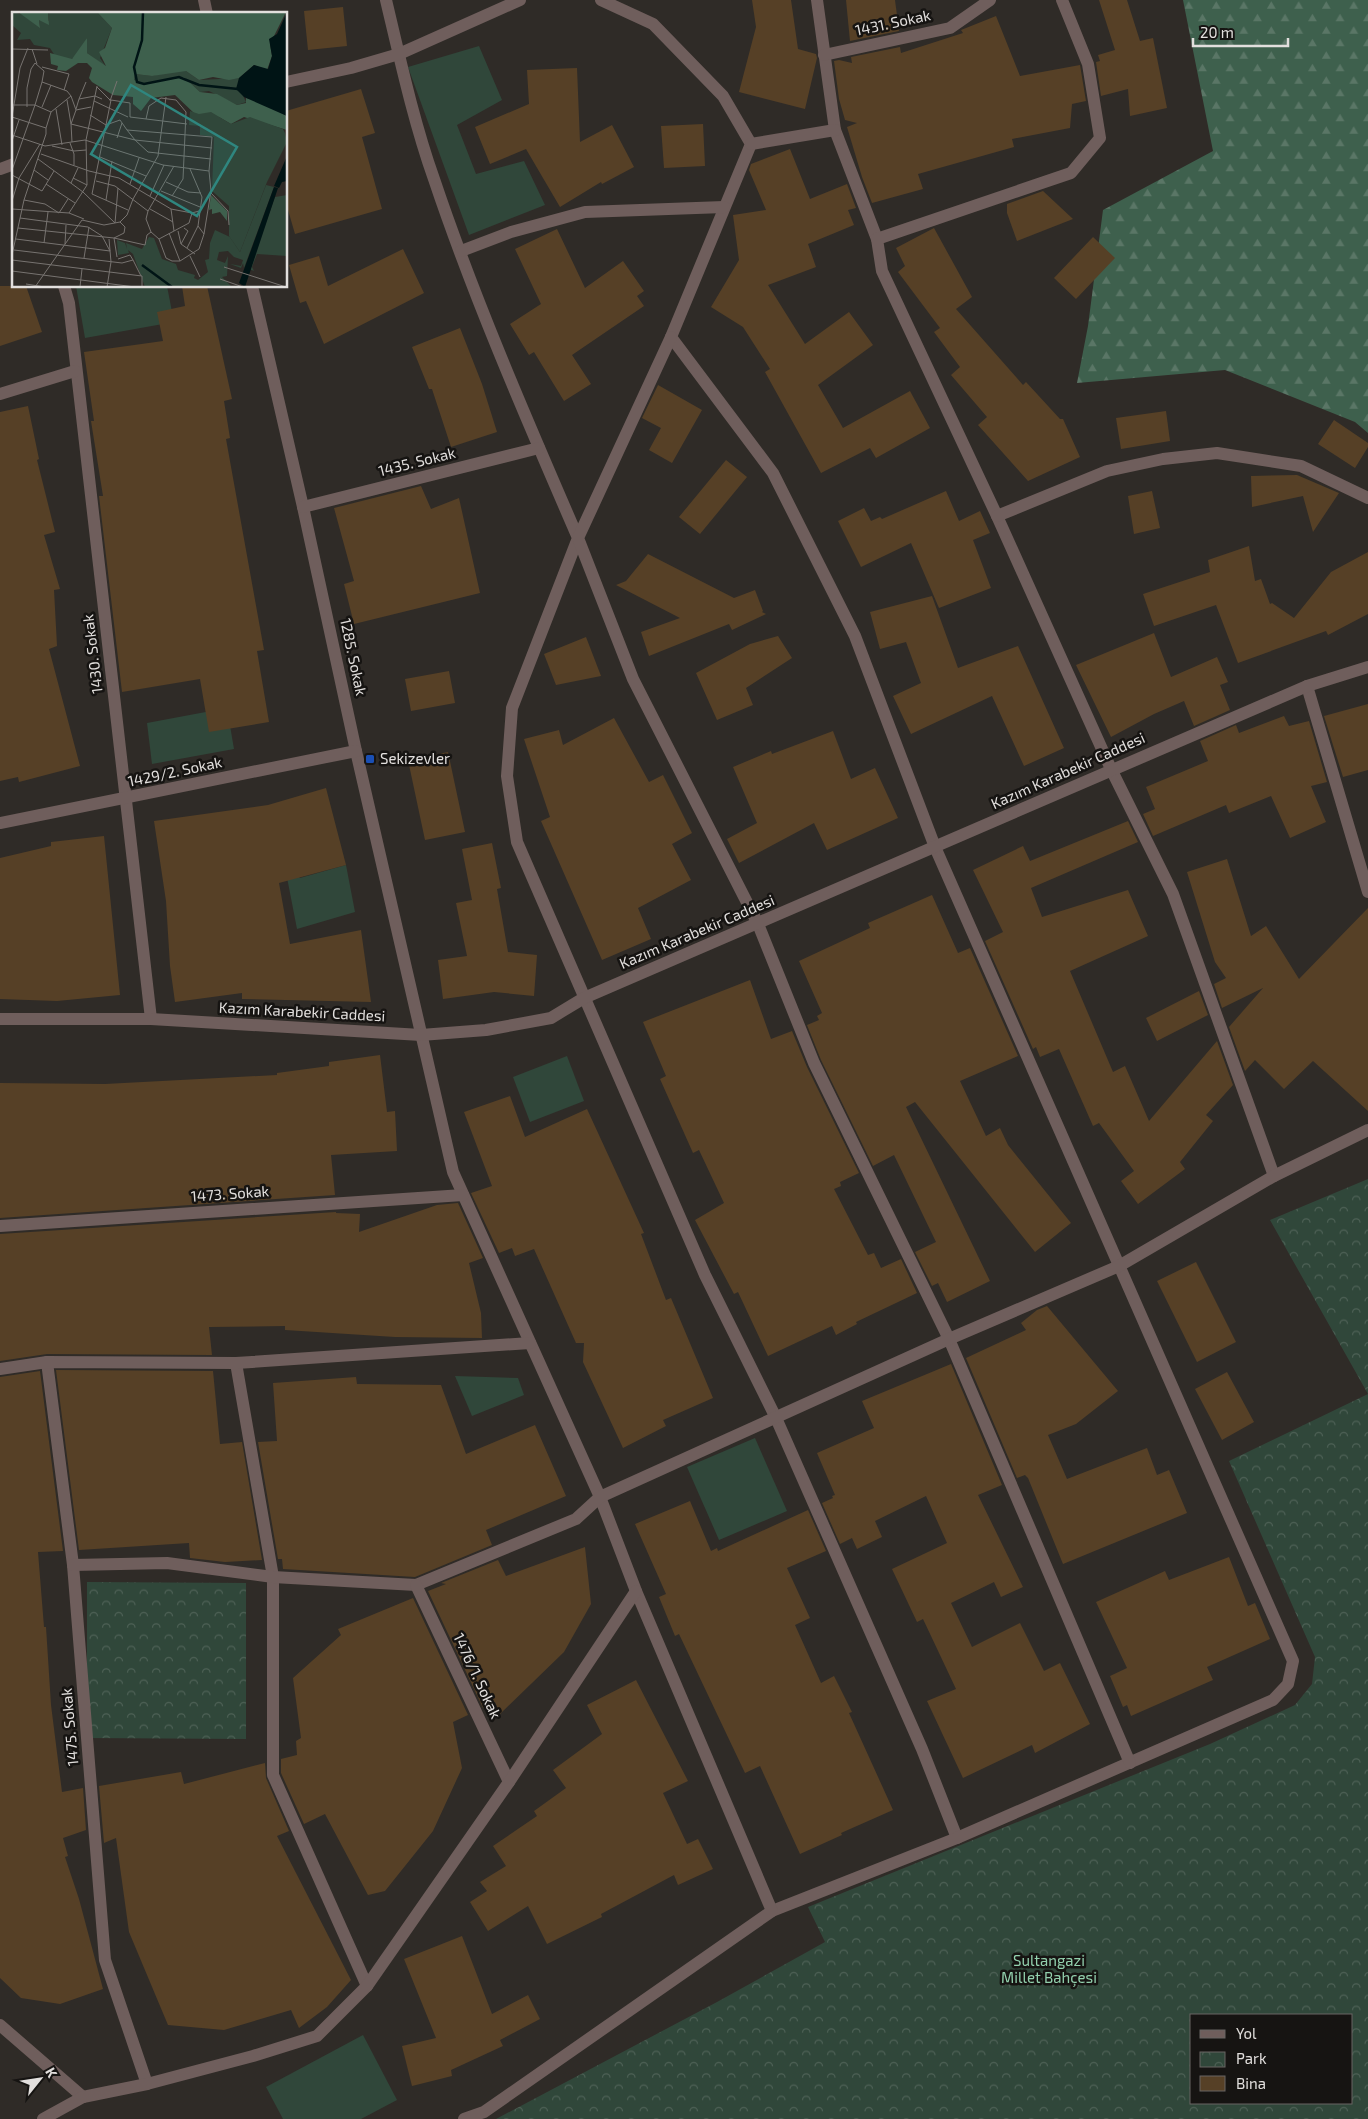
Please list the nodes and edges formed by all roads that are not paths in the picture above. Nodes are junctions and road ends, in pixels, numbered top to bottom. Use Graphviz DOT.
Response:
graph roads {
  1 [pos="386,0"];
  2 [pos="520,0"];
  3 [pos="601,0"];
  4 [pos="817,0"];
  5 [pos="990,0"];
  6 [pos="1062,0"];
  7 [pos="399,54"];
  8 [pos="824,55"];
  9 [pos="288,82"];
  10 [pos="835,130"];
  11 [pos="751,144"];
  12 [pos="12,165"];
  13 [pos="0,169"];
  14 [pos="724,207"];
  15 [pos="878,239"];
  16 [pos="461,252"];
  17 [pos="65,288"];
  18 [pos="252,288"];
  19 [pos="671,337"];
  20 [pos="75,371"];
  21 [pos="0,394"];
  22 [pos="539,448"];
  23 [pos="1368,498"];
  24 [pos="303,507"];
  25 [pos="997,516"];
  26 [pos="578,538"];
  27 [pos="1368,667"];
  28 [pos="1307,686"];
  29 [pos="356,751"];
  30 [pos="1111,769"];
  31 [pos="126,799"];
  32 [pos="0,823"];
  33 [pos="936,847"];
  34 [pos="1368,892"];
  35 [pos="758,924"];
  36 [pos="584,998"];
  37 [pos="0,1019"];
  38 [pos="150,1019"];
  39 [pos="422,1035"];
  40 [pos="1368,1130"];
  41 [pos="1274,1176"];
  42 [pos="463,1195"];
  43 [pos="0,1226"];
  44 [pos="1119,1266"];
  45 [pos="949,1339"];
  46 [pos="530,1343"];
  47 [pos="47,1362"];
  48 [pos="236,1363"];
  49 [pos="0,1370"];
  50 [pos="776,1418"];
  51 [pos="600,1497"];
  52 [pos="73,1565"];
  53 [pos="273,1577"];
  54 [pos="416,1585"];
  55 [pos="636,1591"];
  56 [pos="1130,1763"];
  57 [pos="509,1782"];
  58 [pos="957,1838"];
  59 [pos="772,1911"];
  60 [pos="367,1986"];
  61 [pos="0,2026"];
  62 [pos="147,2084"];
  63 [pos="83,2097"];
  64 [pos="43,2119"];
  65 [pos="464,2119"];
  1 -- 7 [label="street"];
  2 -- 7 [label="street"];
  3 -- 11 [label="street"];
  4 -- 8 [label="street"];
  5 -- 8 [label="street, 1431. Sokak"];
  6 -- 15 [label="street"];
  7 -- 9 [label="street"];
  7 -- 16 [label="street"];
  8 -- 10 [label="street"];
  10 -- 11 [label="street"];
  10 -- 15 [label="street"];
  11 -- 14 [label="street"];
  12 -- 13 [label="street"];
  14 -- 16 [label="street"];
  14 -- 19 [label="street"];
  15 -- 25 [label="street"];
  16 -- 22 [label="street"];
  17 -- 20 [label="street, 1430. Sokak"];
  18 -- 24 [label="street, 1285. Sokak"];
  19 -- 26 [label="street"];
  19 -- 33 [label="street"];
  20 -- 21 [label="street"];
  20 -- 31 [label="street, 1430. Sokak"];
  22 -- 24 [label="street, 1435. Sokak"];
  22 -- 26 [label="street"];
  23 -- 25 [label="street"];
  24 -- 29 [label="street, 1285. Sokak"];
  25 -- 30 [label="street"];
  26 -- 35 [label="street"];
  26 -- 36 [label="street"];
  27 -- 28 [label="street, Kazım Karabekir Caddesi"];
  28 -- 30 [label="street, Kazım Karabekir Caddesi"];
  28 -- 34 [label="street"];
  29 -- 31 [label="street, 1429/2. Sokak"];
  29 -- 39 [label="street, 1285. Sokak"];
  30 -- 33 [label="street, Kazım Karabekir Caddesi"];
  30 -- 41 [label="street"];
  31 -- 32 [label="street, 1429/2. Sokak"];
  31 -- 38 [label="street, 1430. Sokak"];
  33 -- 35 [label="street, Kazım Karabekir Caddesi"];
  33 -- 44 [label="street"];
  35 -- 36 [label="street, Kazım Karabekir Caddesi"];
  35 -- 45 [label="street"];
  36 -- 39 [label="street, Kazım Karabekir Caddesi"];
  36 -- 50 [label="street"];
  37 -- 38 [label="street, Kazım Karabekir Caddesi"];
  38 -- 39 [label="street, Kazım Karabekir Caddesi"];
  39 -- 42 [label="street, 1285. Sokak"];
  40 -- 41 [label="street"];
  41 -- 44 [label="street"];
  42 -- 43 [label="street, 1473. Sokak"];
  42 -- 46 [label="street, 1285. Sokak"];
  44 -- 45 [label="street"];
  44 -- 56 [label="street"];
  45 -- 50 [label="street"];
  45 -- 56 [label="street"];
  46 -- 48 [label="street"];
  46 -- 51 [label="street, 1285. Sokak"];
  47 -- 48 [label="street"];
  47 -- 49 [label="street"];
  47 -- 52 [label="street, 1475. Sokak"];
  48 -- 53 [label="street"];
  50 -- 51 [label="street"];
  50 -- 58 [label="street"];
  51 -- 54 [label="street"];
  51 -- 55 [label="street, 1285. Sokak"];
  52 -- 53 [label="street"];
  52 -- 62 [label="street, 1475. Sokak"];
  53 -- 54 [label="street"];
  53 -- 60 [label="street"];
  54 -- 57 [label="street, 1476/1. Sokak"];
  55 -- 57 [label="street"];
  55 -- 59 [label="street, 1285. Sokak"];
  56 -- 58 [label="street"];
  57 -- 60 [label="street"];
  58 -- 59 [label="street"];
  59 -- 65 [label="street"];
  60 -- 62 [label="street"];
  61 -- 63 [label="street"];
  62 -- 63 [label="street"];
  63 -- 64 [label="street"];
}
